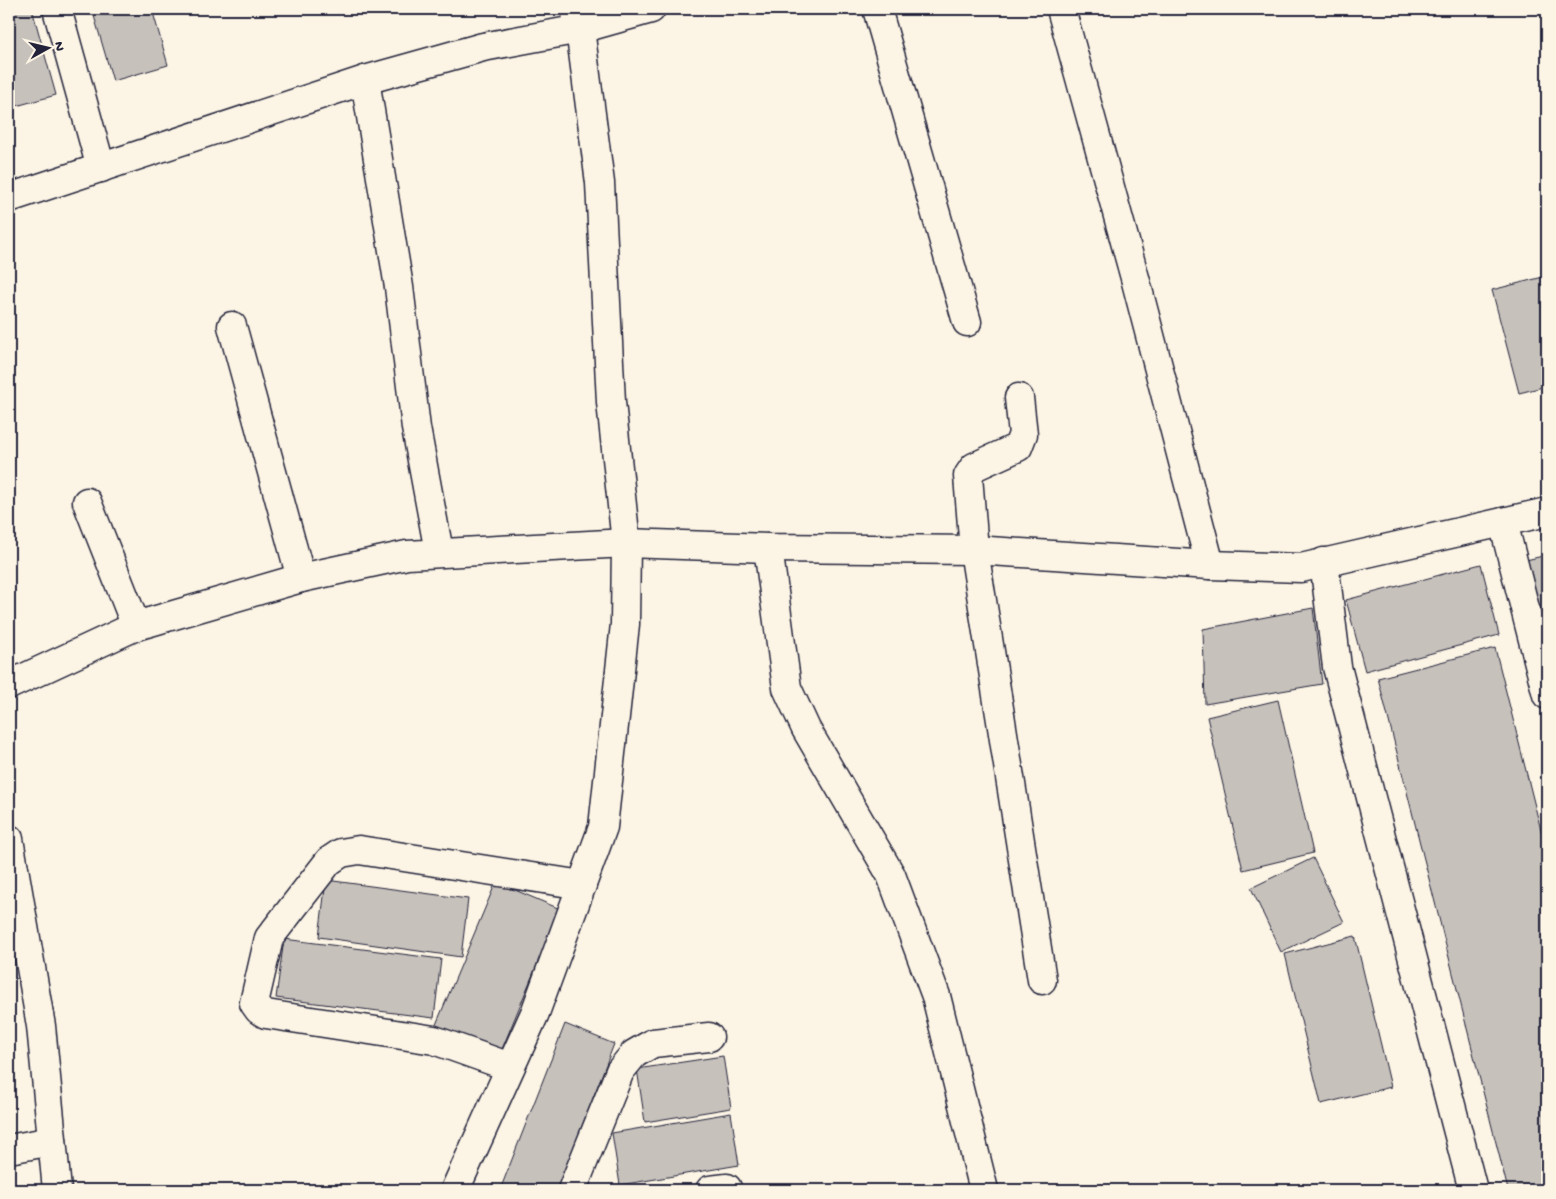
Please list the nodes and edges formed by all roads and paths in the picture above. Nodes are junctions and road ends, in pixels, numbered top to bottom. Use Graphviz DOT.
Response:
graph roads {
  1 [pos="57,9"];
  2 [pos="651,9"];
  3 [pos="877,9"];
  4 [pos="1061,9"];
  5 [pos="577,19"];
  6 [pos="365,80"];
  7 [pos="102,168"];
  8 [pos="9,198"];
  9 [pos="967,322"];
  10 [pos="232,326"];
  11 [pos="1019,398"];
  12 [pos="87,502"];
  13 [pos="1547,512"];
  14 [pos="1503,522"];
  15 [pos="626,543"];
  16 [pos="768,548"];
  17 [pos="974,550"];
  18 [pos="439,552"];
  19 [pos="1324,562"];
  20 [pos="1210,565"];
  21 [pos="301,578"];
  22 [pos="136,626"];
  23 [pos="9,685"];
  24 [pos="1547,695"];
  25 [pos="10,850"];
  26 [pos="582,885"];
  27 [pos="1042,980"];
  28 [pos="709,1038"];
  29 [pos="510,1067"];
  30 [pos="52,1141"];
  31 [pos="9,1149"];
  32 [pos="57,1190"];
  33 [pos="455,1190"];
  34 [pos="572,1190"];
  35 [pos="984,1190"];
  36 [pos="1474,1190"];
  1 -- 7 [label="street"];
  2 -- 5 [label="street"];
  3 -- 9 [label="street"];
  4 -- 20 [label="street"];
  5 -- 6 [label="street"];
  5 -- 15 [label="street"];
  6 -- 7 [label="street"];
  6 -- 18 [label="street"];
  7 -- 8 [label="street"];
  10 -- 21 [label="street"];
  11 -- 17 [label="street"];
  12 -- 22 [label="street"];
  13 -- 14 [label="street"];
  14 -- 19 [label="street"];
  14 -- 24 [label="street"];
  15 -- 16 [label="street"];
  15 -- 18 [label="street"];
  15 -- 26 [label="street"];
  16 -- 17 [label="street"];
  16 -- 35 [label="street"];
  17 -- 20 [label="street"];
  17 -- 27 [label="street"];
  18 -- 21 [label="street"];
  19 -- 20 [label="street"];
  19 -- 36 [label="street"];
  21 -- 22 [label="street"];
  22 -- 23 [label="street"];
  25 -- 30 [label="street"];
  26 -- 29 [label="street"];
  26 -- 29 [label="street"];
  28 -- 34 [label="street"];
  29 -- 33 [label="street"];
  30 -- 31 [label="street"];
  30 -- 32 [label="street"];
}
